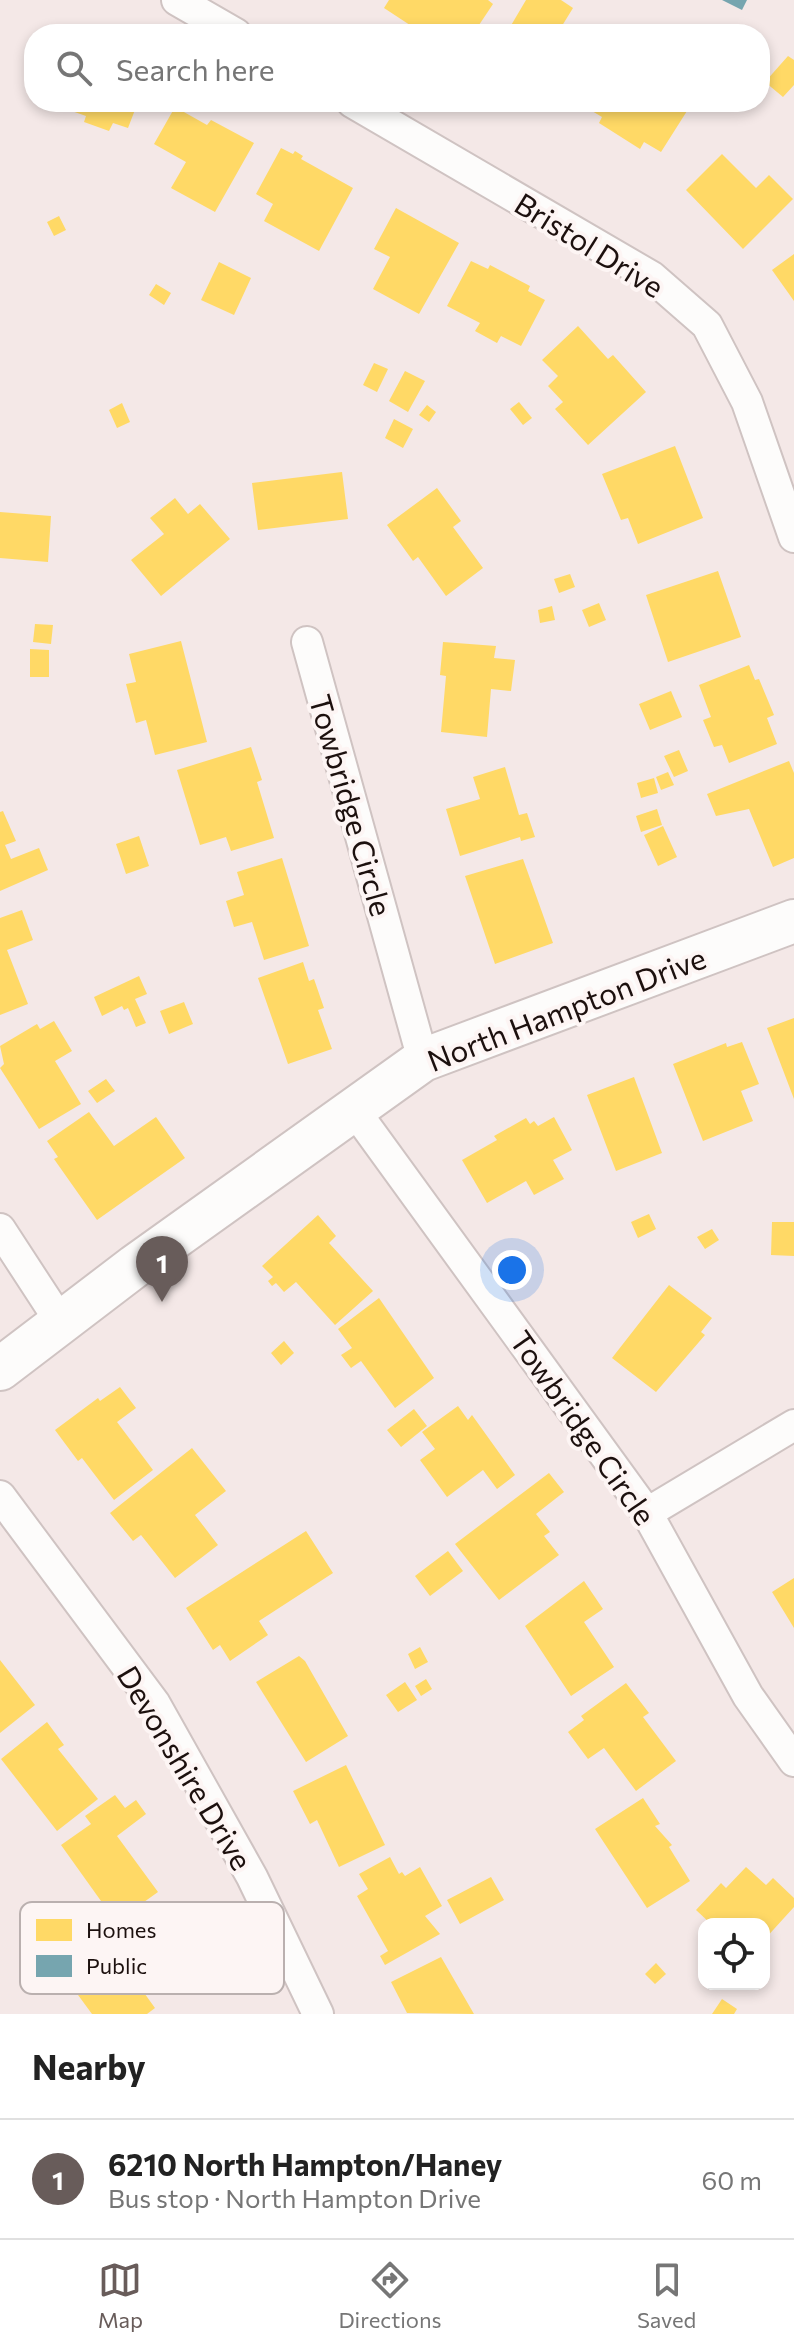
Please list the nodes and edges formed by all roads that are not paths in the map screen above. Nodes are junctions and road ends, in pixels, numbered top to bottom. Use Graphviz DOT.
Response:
graph roads {
  1 [pos="177,0"];
  2 [pos="219,24"];
  3 [pos="369,112"];
  4 [pos="794,537"];
  5 [pos="307,642"];
  6 [pos="794,921"];
  7 [pos="423,1060"];
  8 [pos="352,1107"];
  9 [pos="0,1229"];
  10 [pos="60,1321"];
  11 [pos="0,1369"];
  12 [pos="794,1425"];
  13 [pos="0,1496"];
  14 [pos="647,1513"];
  15 [pos="794,1761"];
  16 [pos="264,1902"];
  17 [pos="284,1943"];
  18 [pos="318,2014"];
  1 -- 2 [label="street"];
  3 -- 4 [label="street, Bristol Drive"];
  5 -- 7 [label="street, Towbridge Circle"];
  6 -- 7 [label="street, North Hampton Drive"];
  7 -- 8 [label="street, North Hampton Drive"];
  8 -- 10 [label="street, North Hampton Drive"];
  8 -- 14 [label="street, Towbridge Circle"];
  9 -- 10 [label="street"];
  10 -- 11 [label="street, North Hampton Drive"];
  12 -- 14 [label="street"];
  13 -- 16 [label="street, Devonshire Drive"];
  14 -- 15 [label="street, Towbridge Circle"];
  17 -- 18 [label="street, Devonshire Drive"];
}
